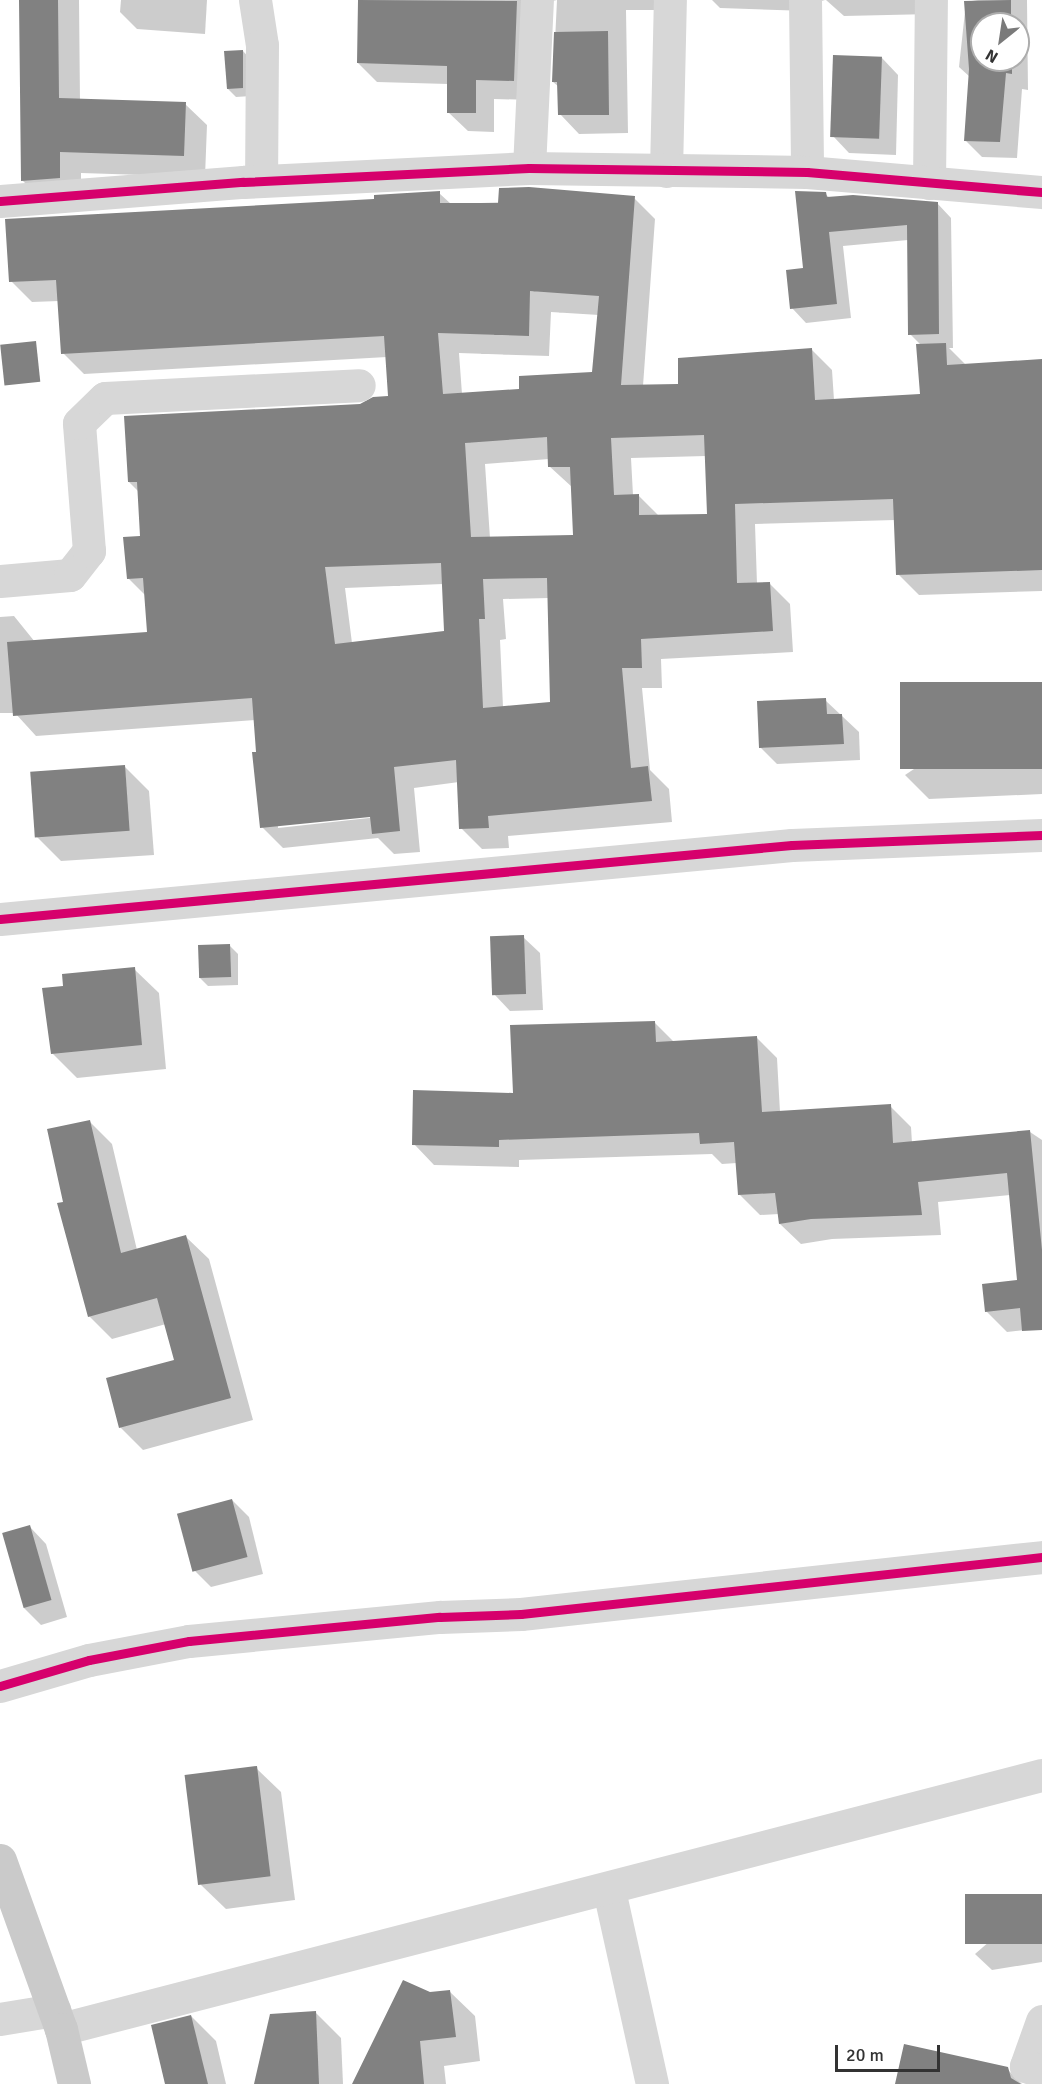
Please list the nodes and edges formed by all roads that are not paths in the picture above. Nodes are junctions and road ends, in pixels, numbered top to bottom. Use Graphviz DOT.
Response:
graph roads {
  1 [pos="255,0"];
  2 [pos="537,0"];
  3 [pos="670,0"];
  4 [pos="805,0"];
  5 [pos="931,0"];
  6 [pos="529,168"];
  7 [pos="666,171"];
  8 [pos="807,172"];
  9 [pos="261,181"];
  10 [pos="929,183"];
  11 [pos="1042,192"];
  12 [pos="0,201"];
  13 [pos="359,385"];
  14 [pos="0,581"];
  15 [pos="1042,835"];
  16 [pos="0,918"];
  17 [pos="1042,1557"];
  18 [pos="0,1686"];
  19 [pos="1042,1775"];
  20 [pos="0,1860"];
  21 [pos="609,1890"];
  22 [pos="0,2019"];
  23 [pos="58,2019"];
  24 [pos="1042,2021"];
  25 [pos="1030,2074"];
  26 [pos="74,2084"];
  27 [pos="652,2084"];
  1 -- 9 [label="street"];
  2 -- 6 [label="street"];
  3 -- 7 [label="street"];
  4 -- 8 [label="street"];
  5 -- 10 [label="street"];
  6 -- 7 [label="street"];
  6 -- 9 [label="street"];
  7 -- 8 [label="street"];
  8 -- 10 [label="street"];
  9 -- 12 [label="street"];
  10 -- 11 [label="street"];
  13 -- 14 [label="street"];
  15 -- 16 [label="street"];
  17 -- 18 [label="street"];
  19 -- 21 [label="street"];
  20 -- 23 [label="main road"];
  21 -- 23 [label="street"];
  21 -- 27 [label="street"];
  22 -- 23 [label="street"];
  23 -- 26 [label="main road"];
  24 -- 25 [label="street"];
}
